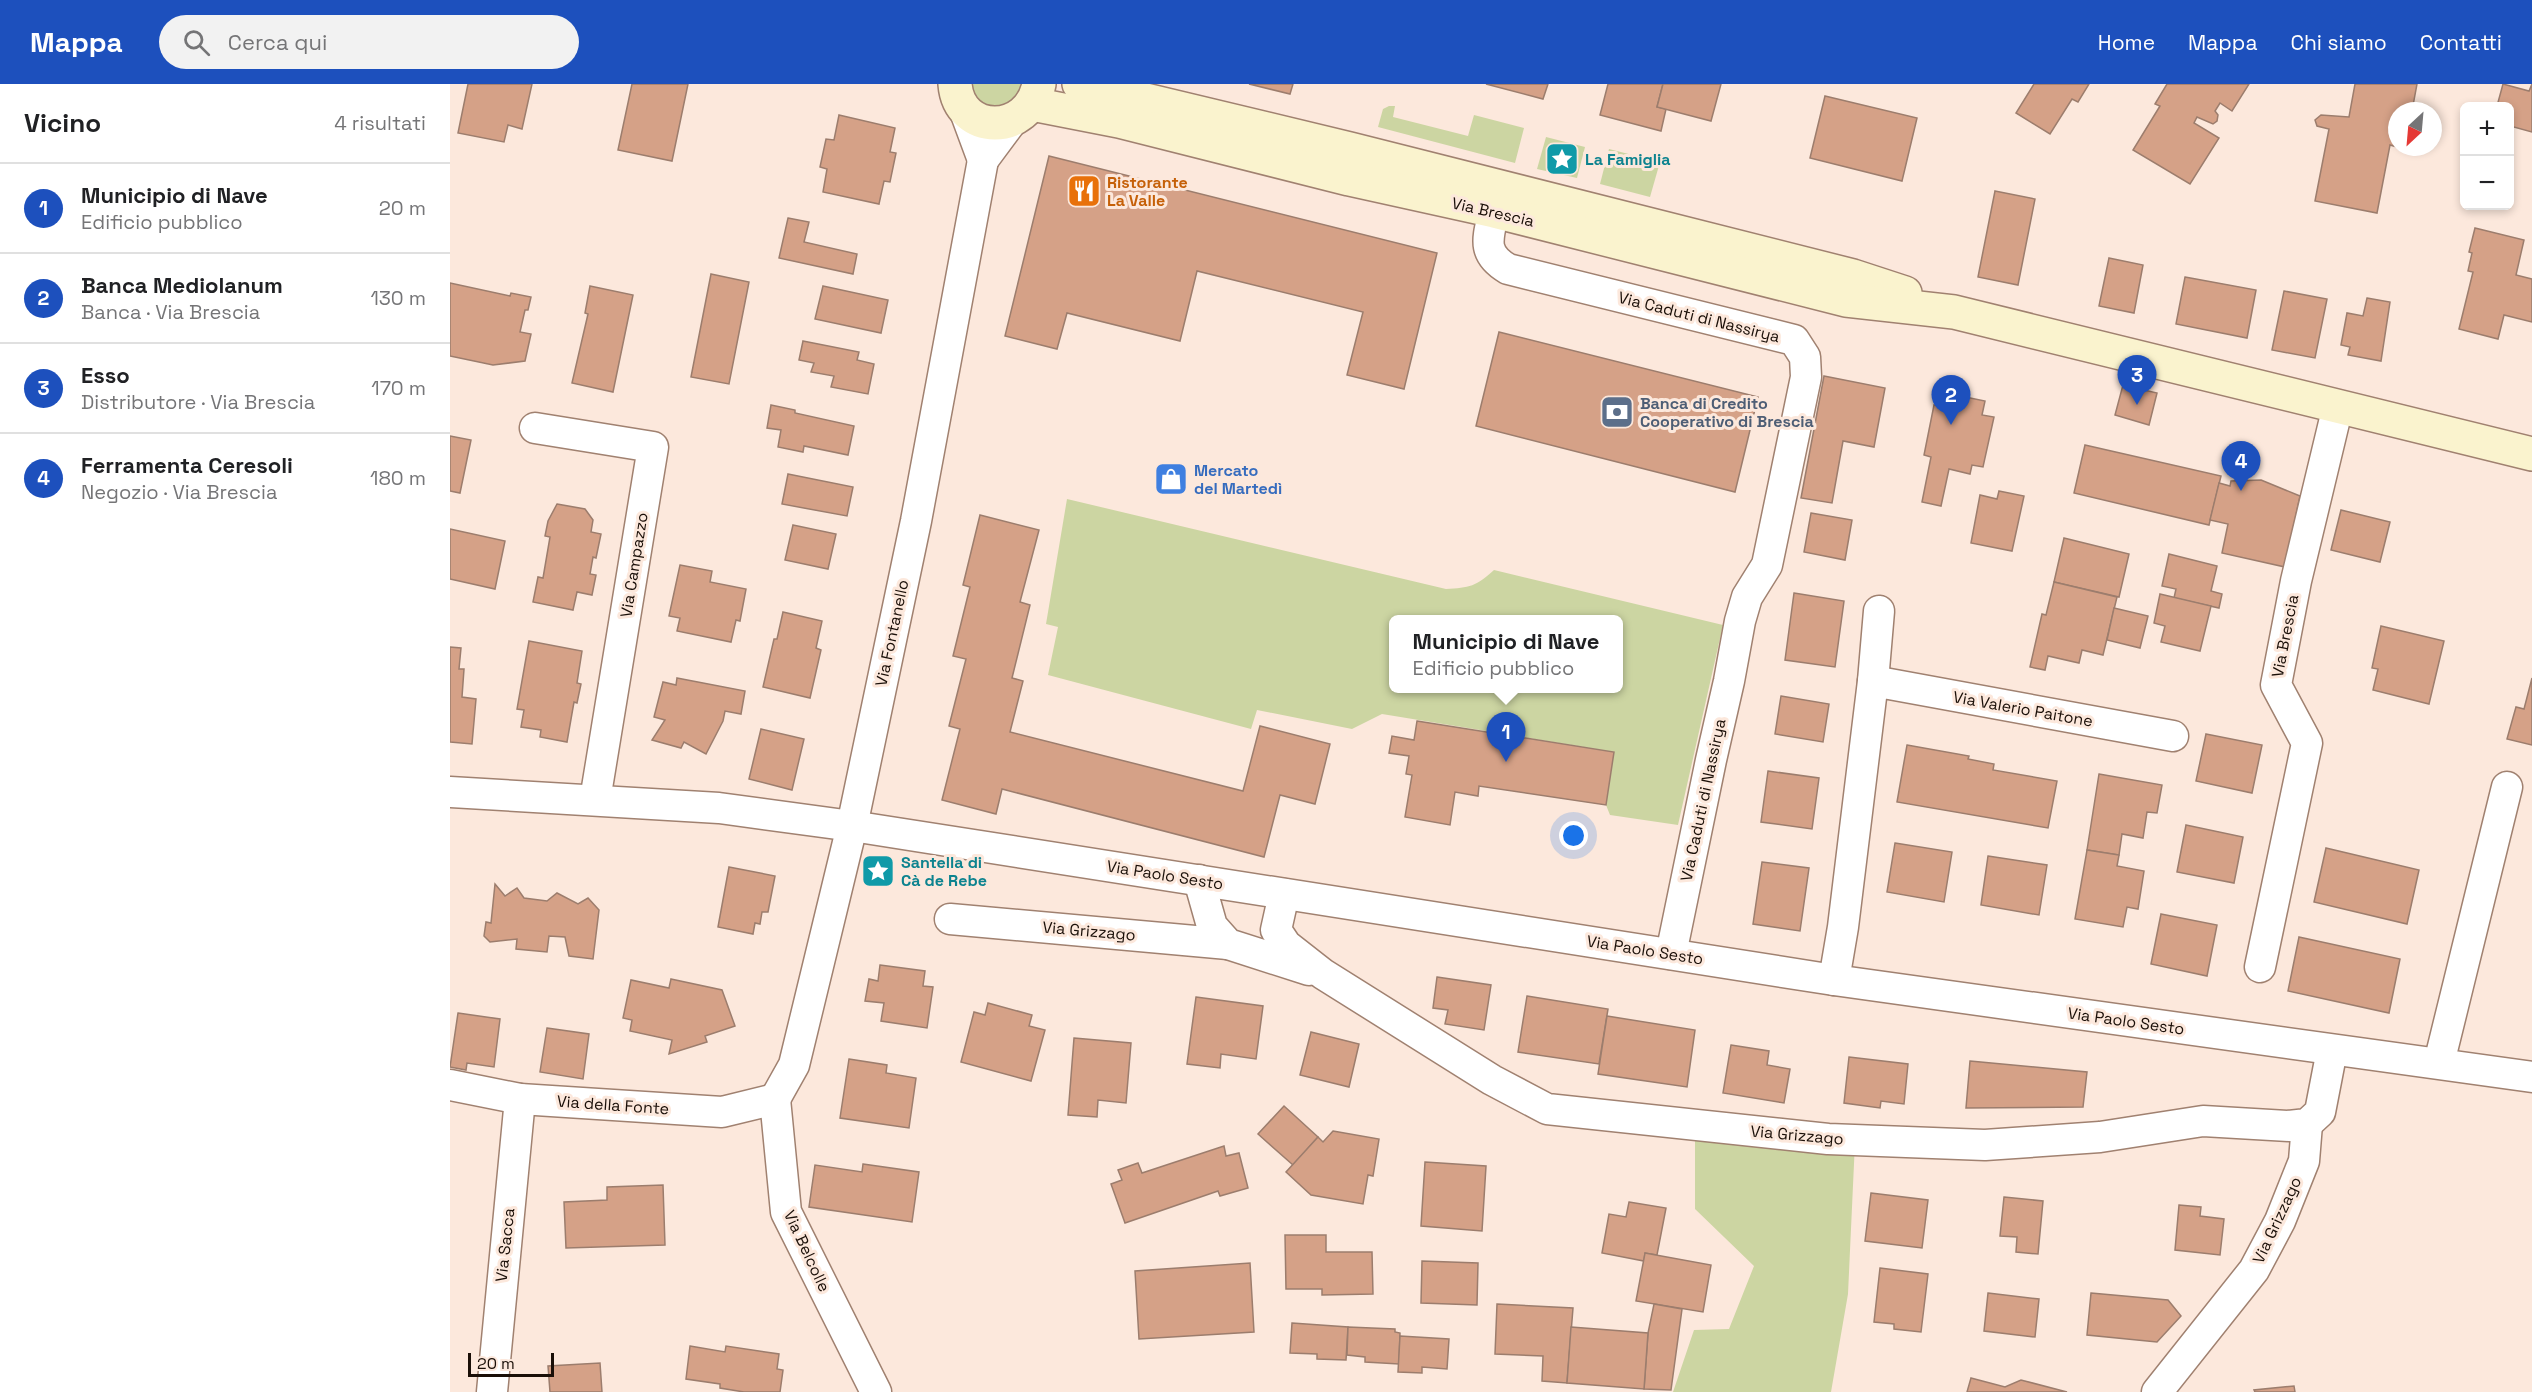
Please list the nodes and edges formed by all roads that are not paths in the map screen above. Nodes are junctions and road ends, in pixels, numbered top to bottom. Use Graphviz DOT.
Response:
graph roads {
  1 [pos="1079,84"];
  2 [pos="955,91"];
  3 [pos="1028,103"];
  4 [pos="983,160"];
  5 [pos="1494,211"];
  6 [pos="1954,312"];
  7 [pos="2338,406"];
  8 [pos="535,428"];
  9 [pos="2532,454"];
  10 [pos="1879,611"];
  11 [pos="1873,681"];
  12 [pos="2173,736"];
  13 [pos="2507,787"];
  14 [pos="450,792"];
  15 [pos="595,800"];
  16 [pos="852,826"];
  17 [pos="1199,880"];
  18 [pos="1284,894"];
  19 [pos="950,919"];
  20 [pos="1228,944"];
  21 [pos="1671,954"];
  22 [pos="2260,967"];
  23 [pos="1323,974"];
  24 [pos="1834,980"];
  25 [pos="2332,1050"];
  26 [pos="2439,1063"];
  27 [pos="2532,1077"];
  28 [pos="450,1085"];
  29 [pos="520,1099"];
  30 [pos="775,1099"];
  31 [pos="2307,1124"];
  32 [pos="492,1392"];
  33 [pos="876,1392"];
  34 [pos="2157,1392"];
  1 -- 6 [label="main road, Via Brescia"];
  2 -- 3 [label="main road, Via Brescia"];
  2 -- 4 [label="street"];
  3 -- 4 [label="street, Via Fontanello"];
  3 -- 5 [label="main road, Via Brescia"];
  4 -- 16 [label="street, Via Fontanello"];
  5 -- 6 [label="main road, Via Brescia"];
  5 -- 21 [label="street, Via Caduti di Nassirya"];
  6 -- 7 [label="main road, Via Brescia"];
  7 -- 9 [label="main road, Via Brescia"];
  7 -- 22 [label="street, Via Brescia"];
  8 -- 15 [label="street, Via Campazzo"];
  10 -- 11 [label="street"];
  11 -- 12 [label="street, Via Valerio Paitone"];
  11 -- 24 [label="street"];
  13 -- 26 [label="street"];
  14 -- 15 [label="street"];
  15 -- 16 [label="street"];
  16 -- 17 [label="street, Via Paolo Sesto"];
  16 -- 30 [label="street, Via Fontanello"];
  17 -- 18 [label="street, Via Paolo Sesto"];
  17 -- 20 [label="street"];
  18 -- 21 [label="street, Via Paolo Sesto"];
  18 -- 23 [label="street, Via Grizzago"];
  19 -- 20 [label="street, Via Grizzago"];
  20 -- 23 [label="street, Via Grizzago"];
  21 -- 24 [label="street, Via Paolo Sesto"];
  23 -- 31 [label="street, Via Grizzago"];
  24 -- 25 [label="street, Via Paolo Sesto"];
  25 -- 26 [label="street, Via Paolo Sesto"];
  25 -- 31 [label="street, Via Grizzago"];
  26 -- 27 [label="street, Via Paolo Sesto"];
  28 -- 29 [label="street, Via della Fonte"];
  29 -- 30 [label="street, Via della Fonte"];
  29 -- 32 [label="street, Via Sacca"];
  30 -- 33 [label="street, Via Belcolle"];
  31 -- 34 [label="street, Via Grizzago"];
}
